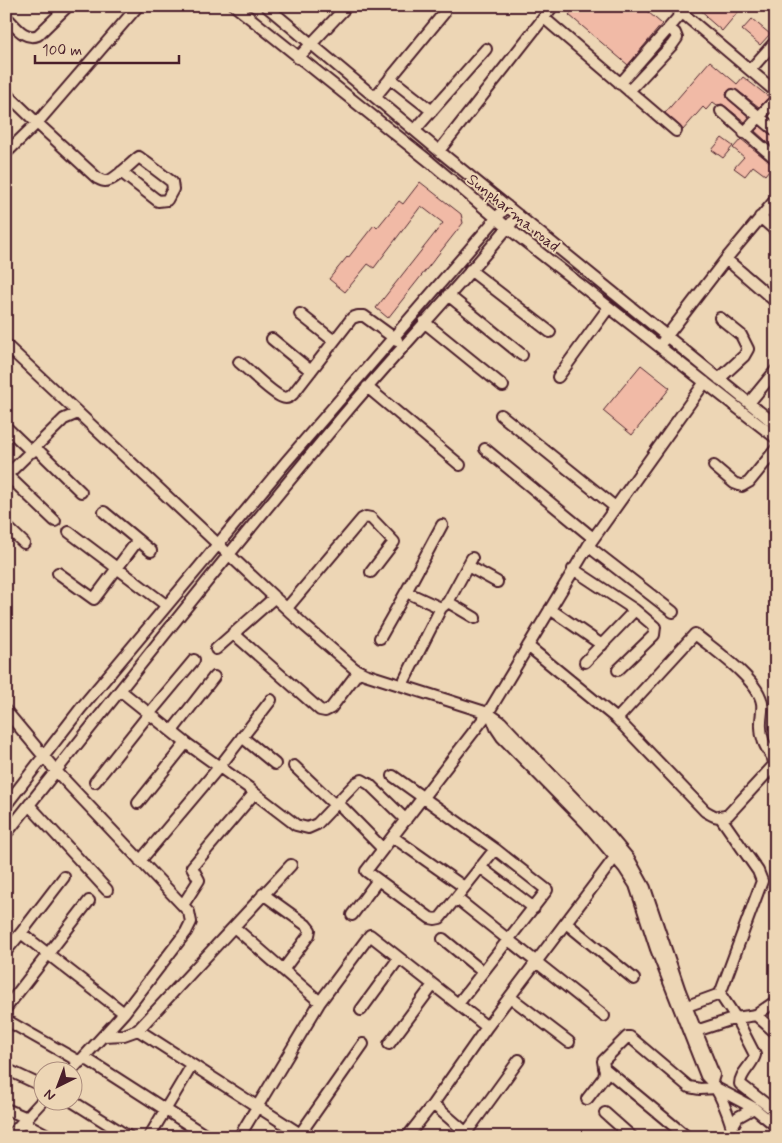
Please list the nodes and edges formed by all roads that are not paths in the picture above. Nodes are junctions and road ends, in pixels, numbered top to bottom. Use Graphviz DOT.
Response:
graph roads {
  1 [pos="138,6"];
  2 [pos="235,6"];
  3 [pos="266,6"];
  4 [pos="346,6"];
  5 [pos="553,6"];
  6 [pos="61,8"];
  7 [pos="678,10"];
  8 [pos="444,13"];
  9 [pos="6,17"];
  10 [pos="544,18"];
  11 [pos="669,28"];
  12 [pos="776,41"];
  13 [pos="311,44"];
  14 [pos="486,49"];
  15 [pos="298,58"];
  16 [pos="750,70"];
  17 [pos="390,78"];
  18 [pos="620,84"];
  19 [pos="629,91"];
  20 [pos="776,92"];
  21 [pos="6,93"];
  22 [pos="733,95"];
  23 [pos="375,97"];
  24 [pos="776,99"];
  25 [pos="432,111"];
  26 [pos="720,111"];
  27 [pos="760,117"];
  28 [pos="37,123"];
  29 [pos="415,130"];
  30 [pos="776,131"];
  31 [pos="676,132"];
  32 [pos="744,133"];
  33 [pos="439,151"];
  34 [pos="6,153"];
  35 [pos="776,160"];
  36 [pos="121,172"];
  37 [pos="776,199"];
  38 [pos="508,206"];
  39 [pos="518,215"];
  40 [pos="760,217"];
  41 [pos="497,219"];
  42 [pos="508,228"];
  43 [pos="776,231"];
  44 [pos="726,259"];
  45 [pos="470,270"];
  46 [pos="448,295"];
  47 [pos="776,302"];
  48 [pos="608,307"];
  49 [pos="300,314"];
  50 [pos="720,318"];
  51 [pos="424,322"];
  52 [pos="550,332"];
  53 [pos="667,336"];
  54 [pos="393,337"];
  55 [pos="272,338"];
  56 [pos="334,340"];
  57 [pos="6,345"];
  58 [pos="404,346"];
  59 [pos="659,347"];
  60 [pos="522,355"];
  61 [pos="239,362"];
  62 [pos="776,370"];
  63 [pos="311,371"];
  64 [pos="558,377"];
  65 [pos="719,379"];
  66 [pos="705,382"];
  67 [pos="504,386"];
  68 [pos="367,387"];
  69 [pos="749,403"];
  70 [pos="78,413"];
  71 [pos="501,415"];
  72 [pos="776,425"];
  73 [pos="6,427"];
  74 [pos="776,438"];
  75 [pos="776,448"];
  76 [pos="485,449"];
  77 [pos="34,450"];
  78 [pos="460,465"];
  79 [pos="714,466"];
  80 [pos="7,475"];
  81 [pos="81,492"];
  82 [pos="615,507"];
  83 [pos="104,512"];
  84 [pos="55,520"];
  85 [pos="6,526"];
  86 [pos="442,526"];
  87 [pos="70,532"];
  88 [pos="138,540"];
  89 [pos="590,542"];
  90 [pos="24,543"];
  91 [pos="218,545"];
  92 [pos="151,551"];
  93 [pos="228,554"];
  94 [pos="118,568"];
  95 [pos="573,569"];
  96 [pos="371,572"];
  97 [pos="58,573"];
  98 [pos="497,582"];
  99 [pos="406,592"];
  100 [pos="275,596"];
  101 [pos="166,605"];
  102 [pos="444,605"];
  103 [pos="287,608"];
  104 [pos="550,609"];
  105 [pos="635,610"];
  106 [pos="673,612"];
  107 [pos="475,618"];
  108 [pos="233,633"];
  109 [pos="380,638"];
  110 [pos="602,645"];
  111 [pos="528,646"];
  112 [pos="216,649"];
  113 [pos="194,660"];
  114 [pos="585,662"];
  115 [pos="618,670"];
  116 [pos="359,671"];
  117 [pos="214,677"];
  118 [pos="402,685"];
  119 [pos="120,691"];
  120 [pos="271,700"];
  121 [pos="6,712"];
  122 [pos="149,714"];
  123 [pos="490,714"];
  124 [pos="617,719"];
  125 [pos="172,731"];
  126 [pos="242,736"];
  127 [pos="186,743"];
  128 [pos="776,746"];
  129 [pos="45,757"];
  130 [pos="773,762"];
  131 [pos="275,764"];
  132 [pos="220,766"];
  133 [pos="294,766"];
  134 [pos="56,771"];
  135 [pos="393,776"];
  136 [pos="776,776"];
  137 [pos="95,782"];
  138 [pos="252,792"];
  139 [pos="8,798"];
  140 [pos="423,798"];
  141 [pos="138,803"];
  142 [pos="336,804"];
  143 [pos="29,805"];
  144 [pos="721,818"];
  145 [pos="406,820"];
  146 [pos="6,834"];
  147 [pos="393,837"];
  148 [pos="495,848"];
  149 [pos="383,849"];
  150 [pos="618,853"];
  151 [pos="140,861"];
  152 [pos="290,865"];
  153 [pos="480,867"];
  154 [pos="64,877"];
  155 [pos="378,880"];
  156 [pos="464,887"];
  157 [pos="107,890"];
  158 [pos="263,894"];
  159 [pos="456,898"];
  160 [pos="89,900"];
  161 [pos="183,905"];
  162 [pos="534,908"];
  163 [pos="352,915"];
  164 [pos="566,923"];
  165 [pos="234,927"];
  166 [pos="20,933"];
  167 [pos="442,939"];
  168 [pos="509,940"];
  169 [pos="6,951"];
  170 [pos="48,954"];
  171 [pos="399,958"];
  172 [pos="536,962"];
  173 [pos="283,970"];
  174 [pos="482,972"];
  175 [pos="634,980"];
  176 [pos="433,984"];
  177 [pos="720,994"];
  178 [pos="510,997"];
  179 [pos="776,1001"];
  180 [pos="320,1002"];
  181 [pos="458,1004"];
  182 [pos="687,1006"];
  183 [pos="6,1008"];
  184 [pos="361,1010"];
  185 [pos="124,1013"];
  186 [pos="756,1015"];
  187 [pos="604,1016"];
  188 [pos="736,1018"];
  189 [pos="6,1020"];
  190 [pos="487,1027"];
  191 [pos="138,1030"];
  192 [pos="696,1031"];
  193 [pos="776,1033"];
  194 [pos="104,1036"];
  195 [pos="569,1042"];
  196 [pos="363,1044"];
  197 [pos="389,1044"];
  198 [pos="82,1060"];
  199 [pos="519,1060"];
  200 [pos="192,1065"];
  201 [pos="6,1068"];
  202 [pos="604,1068"];
  203 [pos="32,1081"];
  204 [pos="714,1085"];
  205 [pos="587,1099"];
  206 [pos="433,1104"];
  207 [pos="257,1106"];
  208 [pos="82,1107"];
  209 [pos="754,1108"];
  210 [pos="6,1109"];
  211 [pos="166,1109"];
  212 [pos="34,1110"];
  213 [pos="776,1112"];
  214 [pos="606,1113"];
  215 [pos="25,1120"];
  216 [pos="776,1126"];
  217 [pos="733,1132"];
  218 [pos="303,1135"];
  219 [pos="468,1135"];
  220 [pos="9,1137"];
  221 [pos="51,1137"];
  222 [pos="130,1137"];
  223 [pos="149,1137"];
  224 [pos="208,1137"];
  225 [pos="239,1137"];
  226 [pos="407,1137"];
  227 [pos="632,1137"];
  228 [pos="687,1137"];
  1 -- 28 [label="street"];
  2 -- 15 [label="street, Sunpharma road"];
  3 -- 13 [label="street, Sunpharma road"];
  4 -- 13 [label="street"];
  5 -- 10 [label="street"];
  6 -- 9 [label="street"];
  7 -- 11 [label="street"];
  7 -- 16 [label="street"];
  8 -- 17 [label="street"];
  10 -- 18 [label="street"];
  10 -- 33 [label="street"];
  11 -- 18 [label="street"];
  11 -- 19 [label="street"];
  12 -- 16 [label="street"];
  13 -- 15 [label="street"];
  13 -- 23 [label="street, Sunpharma road"];
  14 -- 25 [label="street"];
  15 -- 41 [label="street, Sunpharma road"];
  16 -- 20 [label="street"];
  17 -- 23 [label="street"];
  17 -- 25 [label="street"];
  18 -- 19 [label="street"];
  19 -- 31 [label="street"];
  21 -- 28 [label="street"];
  22 -- 27 [label="street"];
  23 -- 29 [label="street, Sunpharma road"];
  24 -- 27 [label="street"];
  25 -- 29 [label="street"];
  26 -- 32 [label="street"];
  27 -- 30 [label="street"];
  27 -- 32 [label="street"];
  28 -- 34 [label="street"];
  28 -- 36 [label="street"];
  29 -- 33 [label="street, Sunpharma road"];
  32 -- 35 [label="street"];
  33 -- 38 [label="street, Sunpharma road"];
  36 -- 36 [label="street"];
  37 -- 40 [label="street"];
  38 -- 39 [label="street, Sunpharma road"];
  38 -- 41 [label="street"];
  39 -- 42 [label="street"];
  39 -- 53 [label="street, Sunpharma road"];
  40 -- 43 [label="street"];
  40 -- 44 [label="street"];
  41 -- 42 [label="street, Sunpharma road"];
  41 -- 54 [label="street"];
  42 -- 45 [label="street"];
  42 -- 48 [label="street, Sunpharma road"];
  44 -- 47 [label="street"];
  44 -- 53 [label="street"];
  45 -- 46 [label="street"];
  45 -- 52 [label="street"];
  46 -- 51 [label="street"];
  46 -- 60 [label="street"];
  48 -- 59 [label="street, Sunpharma road"];
  48 -- 64 [label="street"];
  49 -- 56 [label="street"];
  50 -- 65 [label="street"];
  51 -- 58 [label="street"];
  51 -- 67 [label="street"];
  53 -- 59 [label="street"];
  53 -- 65 [label="street, Sunpharma road"];
  54 -- 56 [label="street"];
  54 -- 58 [label="street"];
  54 -- 91 [label="street"];
  55 -- 63 [label="street"];
  56 -- 63 [label="street"];
  57 -- 70 [label="street"];
  58 -- 68 [label="street"];
  59 -- 66 [label="street, Sunpharma road"];
  61 -- 63 [label="street"];
  62 -- 69 [label="street"];
  65 -- 69 [label="street, Sunpharma road"];
  66 -- 74 [label="street, Sunpharma road"];
  66 -- 82 [label="street"];
  68 -- 78 [label="street"];
  68 -- 93 [label="street"];
  69 -- 72 [label="street, Sunpharma road"];
  70 -- 77 [label="street"];
  70 -- 91 [label="street"];
  71 -- 82 [label="street"];
  73 -- 77 [label="street"];
  75 -- 79 [label="street"];
  76 -- 89 [label="street"];
  77 -- 80 [label="street"];
  77 -- 81 [label="street"];
  80 -- 84 [label="street"];
  82 -- 89 [label="street"];
  83 -- 88 [label="street"];
  85 -- 90 [label="street"];
  86 -- 99 [label="street"];
  87 -- 94 [label="street"];
  88 -- 92 [label="street"];
  88 -- 94 [label="street"];
  89 -- 95 [label="street"];
  89 -- 106 [label="street"];
  91 -- 93 [label="street"];
  91 -- 101 [label="street"];
  93 -- 100 [label="street"];
  93 -- 119 [label="street"];
  94 -- 97 [label="street"];
  94 -- 101 [label="street"];
  95 -- 104 [label="street"];
  95 -- 105 [label="street"];
  96 -- 103 [label="street"];
  98 -- 102 [label="street"];
  99 -- 102 [label="street"];
  99 -- 109 [label="street"];
  100 -- 103 [label="street"];
  100 -- 108 [label="street"];
  101 -- 129 [label="street"];
  102 -- 107 [label="street"];
  102 -- 118 [label="street"];
  103 -- 116 [label="street"];
  104 -- 110 [label="street"];
  104 -- 111 [label="street"];
  105 -- 110 [label="street"];
  105 -- 115 [label="street"];
  108 -- 112 [label="street"];
  108 -- 116 [label="street"];
  110 -- 114 [label="street"];
  111 -- 123 [label="street"];
  111 -- 124 [label="street"];
  113 -- 122 [label="street"];
  116 -- 118 [label="street"];
  117 -- 125 [label="street"];
  118 -- 123 [label="street"];
  119 -- 122 [label="street"];
  119 -- 134 [label="street"];
  120 -- 126 [label="street"];
  121 -- 129 [label="street"];
  122 -- 125 [label="street"];
  122 -- 137 [label="street"];
  123 -- 140 [label="street"];
  123 -- 150 [label="street"];
  124 -- 130 [label="street"];
  124 -- 144 [label="street"];
  125 -- 127 [label="street"];
  126 -- 131 [label="street"];
  126 -- 132 [label="street"];
  127 -- 132 [label="street"];
  127 -- 141 [label="street"];
  128 -- 130 [label="street"];
  129 -- 134 [label="street"];
  129 -- 139 [label="street"];
  130 -- 136 [label="street"];
  130 -- 144 [label="street"];
  132 -- 138 [label="street"];
  132 -- 151 [label="street"];
  133 -- 142 [label="street"];
  134 -- 143 [label="street"];
  134 -- 151 [label="street"];
  135 -- 140 [label="street"];
  138 -- 142 [label="street"];
  138 -- 161 [label="street"];
  140 -- 145 [label="street"];
  140 -- 148 [label="street"];
  142 -- 145 [label="street"];
  142 -- 149 [label="street"];
  143 -- 146 [label="street"];
  143 -- 157 [label="street"];
  144 -- 177 [label="street"];
  145 -- 147 [label="street"];
  147 -- 149 [label="street"];
  147 -- 156 [label="street"];
  148 -- 153 [label="street"];
  148 -- 162 [label="street"];
  149 -- 155 [label="street"];
  150 -- 164 [label="street"];
  150 -- 182 [label="street"];
  150 -- 204 [label="street"];
  151 -- 161 [label="street"];
  152 -- 158 [label="street"];
  153 -- 156 [label="street"];
  153 -- 162 [label="street"];
  154 -- 166 [label="street"];
  155 -- 159 [label="street"];
  155 -- 163 [label="street"];
  156 -- 159 [label="street"];
  158 -- 165 [label="street"];
  158 -- 173 [label="street"];
  159 -- 168 [label="street"];
  160 -- 170 [label="street"];
  161 -- 185 [label="street"];
  162 -- 168 [label="street"];
  164 -- 172 [label="street"];
  164 -- 175 [label="street"];
  165 -- 173 [label="street"];
  165 -- 191 [label="street"];
  166 -- 169 [label="street"];
  166 -- 170 [label="street"];
  167 -- 174 [label="street"];
  168 -- 172 [label="street"];
  168 -- 174 [label="street"];
  170 -- 183 [label="street"];
  170 -- 185 [label="street"];
  171 -- 176 [label="street"];
  171 -- 180 [label="street"];
  171 -- 184 [label="street"];
  172 -- 178 [label="street"];
  172 -- 187 [label="street"];
  173 -- 180 [label="street"];
  174 -- 181 [label="street"];
  176 -- 181 [label="street"];
  176 -- 197 [label="street"];
  177 -- 182 [label="street"];
  177 -- 188 [label="street"];
  178 -- 190 [label="street"];
  178 -- 195 [label="street"];
  179 -- 186 [label="street"];
  180 -- 207 [label="street"];
  181 -- 190 [label="street"];
  182 -- 192 [label="street"];
  185 -- 194 [label="street"];
  186 -- 188 [label="street"];
  186 -- 193 [label="street"];
  188 -- 192 [label="street"];
  188 -- 213 [label="street"];
  189 -- 198 [label="street"];
  190 -- 206 [label="street"];
  191 -- 194 [label="street"];
  191 -- 200 [label="street"];
  192 -- 204 [label="street"];
  194 -- 198 [label="street"];
  196 -- 218 [label="street"];
  198 -- 211 [label="street"];
  199 -- 219 [label="street"];
  200 -- 207 [label="street"];
  200 -- 211 [label="street"];
  201 -- 203 [label="street"];
  202 -- 204 [label="street"];
  202 -- 205 [label="street"];
  202 -- 228 [label="street"];
  204 -- 209 [label="street"];
  204 -- 217 [label="street"];
  206 -- 219 [label="street"];
  206 -- 226 [label="street"];
  207 -- 218 [label="street"];
  207 -- 225 [label="street"];
  208 -- 222 [label="street"];
  209 -- 216 [label="street"];
  209 -- 217 [label="street"];
  210 -- 215 [label="street"];
  211 -- 223 [label="street"];
  211 -- 224 [label="street"];
  212 -- 215 [label="street"];
  214 -- 227 [label="street"];
  215 -- 220 [label="street"];
  215 -- 221 [label="street"];
}
